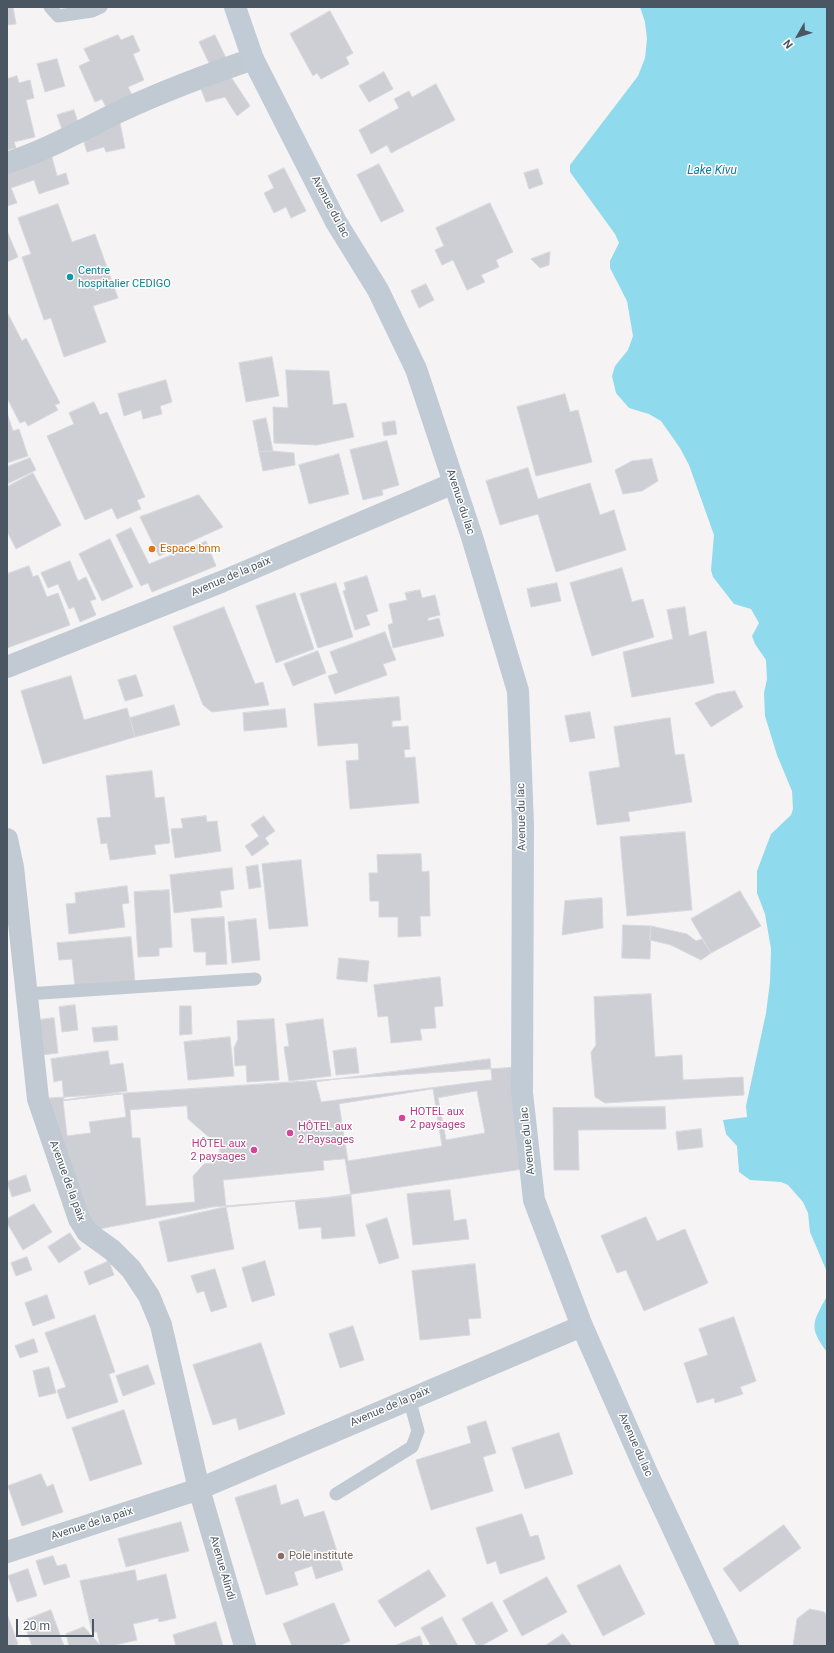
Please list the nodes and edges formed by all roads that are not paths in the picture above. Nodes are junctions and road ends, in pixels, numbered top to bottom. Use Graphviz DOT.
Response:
graph roads {
  1 [pos="50,7"];
  2 [pos="101,7"];
  3 [pos="235,7"];
  4 [pos="253,59"];
  5 [pos="7,163"];
  6 [pos="454,483"];
  7 [pos="7,667"];
  8 [pos="7,839"];
  9 [pos="10,868"];
  10 [pos="255,979"];
  11 [pos="26,994"];
  12 [pos="582,1326"];
  13 [pos="409,1398"];
  14 [pos="199,1489"];
  15 [pos="336,1494"];
  16 [pos="7,1552"];
  17 [pos="245,1646"];
  18 [pos="728,1646"];
  1 -- 2 [label="lane"];
  3 -- 4 [label="main road, Avenue du lac"];
  4 -- 5 [label="street"];
  4 -- 6 [label="main road, Avenue du lac"];
  6 -- 7 [label="street, Avenue de la paix"];
  6 -- 12 [label="main road, Avenue du lac"];
  8 -- 9 [label="street, Avenue de la paix"];
  9 -- 11 [label="street, Avenue de la paix"];
  10 -- 11 [label="lane"];
  11 -- 14 [label="street, Avenue de la paix"];
  12 -- 13 [label="street, Avenue de la paix"];
  12 -- 18 [label="main road, Avenue du lac"];
  13 -- 14 [label="street, Avenue de la paix"];
  13 -- 15 [label="lane"];
  14 -- 16 [label="street, Avenue de la paix"];
  14 -- 17 [label="street, Avenue Alindi"];
}
